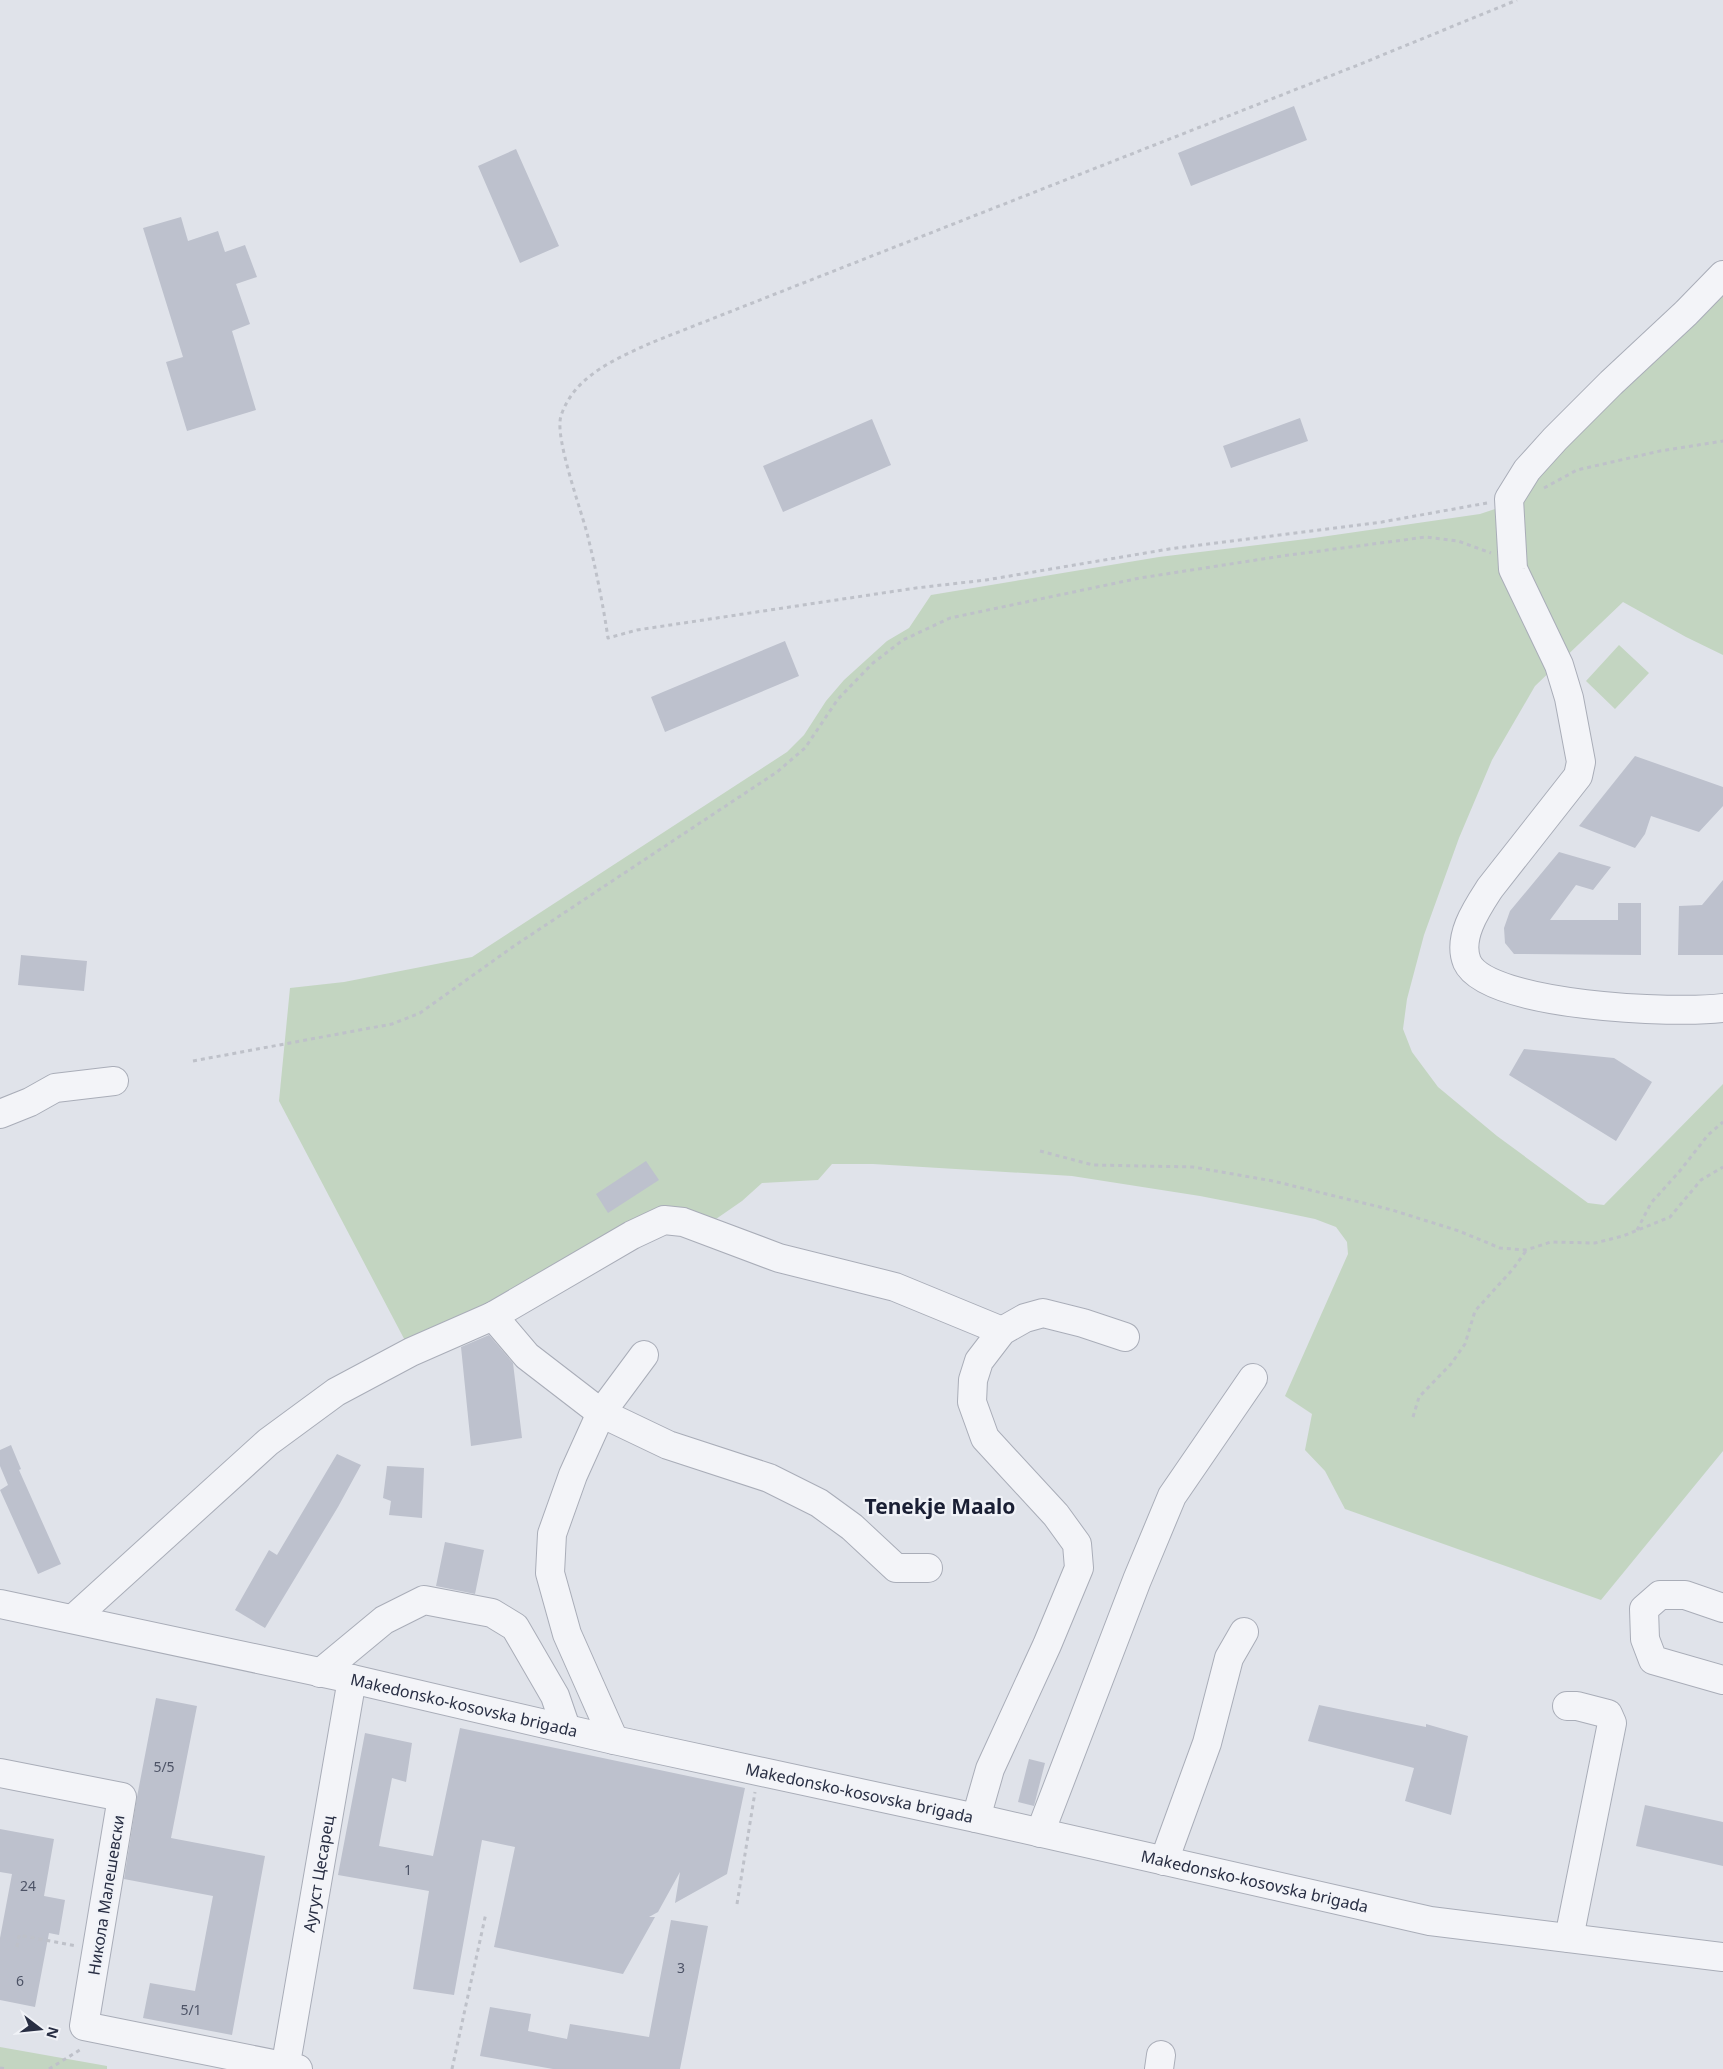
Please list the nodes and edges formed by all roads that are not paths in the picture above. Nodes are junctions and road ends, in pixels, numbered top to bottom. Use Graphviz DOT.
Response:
graph roads {
  1 [pos="1723,275"];
  2 [pos="1722,1011"];
  3 [pos="114,1081"];
  4 [pos="0,1114"];
  5 [pos="494,1316"];
  6 [pos="1002,1331"];
  7 [pos="1125,1337"];
  8 [pos="644,1355"];
  9 [pos="1253,1378"];
  10 [pos="601,1413"];
  11 [pos="928,1568"];
  12 [pos="0,1604"];
  13 [pos="1723,1608"];
  14 [pos="74,1618"];
  15 [pos="1244,1632"];
  16 [pos="320,1674"];
  17 [pos="352,1679"];
  18 [pos="1723,1680"];
  19 [pos="1568,1706"];
  20 [pos="566,1728"];
  21 [pos="614,1740"];
  22 [pos="0,1773"];
  23 [pos="976,1818"];
  24 [pos="1040,1833"];
  25 [pos="1164,1862"];
  26 [pos="1569,1938"];
  27 [pos="1723,1957"];
  28 [pos="290,2068"];
  1 -- 2 [label="street"];
  3 -- 4 [label="street"];
  5 -- 6 [label="street"];
  5 -- 10 [label="street"];
  5 -- 14 [label="street"];
  6 -- 7 [label="street"];
  6 -- 23 [label="street"];
  8 -- 10 [label="street"];
  9 -- 24 [label="street"];
  10 -- 11 [label="street"];
  10 -- 21 [label="street"];
  12 -- 14 [label="street, Makedonsko-kosovska brigada"];
  13 -- 18 [label="street"];
  14 -- 16 [label="street, Makedonsko-kosovska brigada"];
  15 -- 25 [label="street"];
  16 -- 17 [label="street, Makedonsko-kosovska brigada"];
  16 -- 20 [label="street"];
  17 -- 20 [label="street, Makedonsko-kosovska brigada"];
  17 -- 28 [label="street, Аугуст Цесарец"];
  19 -- 26 [label="street"];
  20 -- 21 [label="street, Makedonsko-kosovska brigada"];
  21 -- 23 [label="street, Makedonsko-kosovska brigada"];
  22 -- 28 [label="street, Никола Малешевски"];
  23 -- 24 [label="street, Makedonsko-kosovska brigada"];
  24 -- 25 [label="street, Makedonsko-kosovska brigada"];
  25 -- 26 [label="street, Makedonsko-kosovska brigada"];
  26 -- 27 [label="street, Makedonsko-kosovska brigada"];
}
